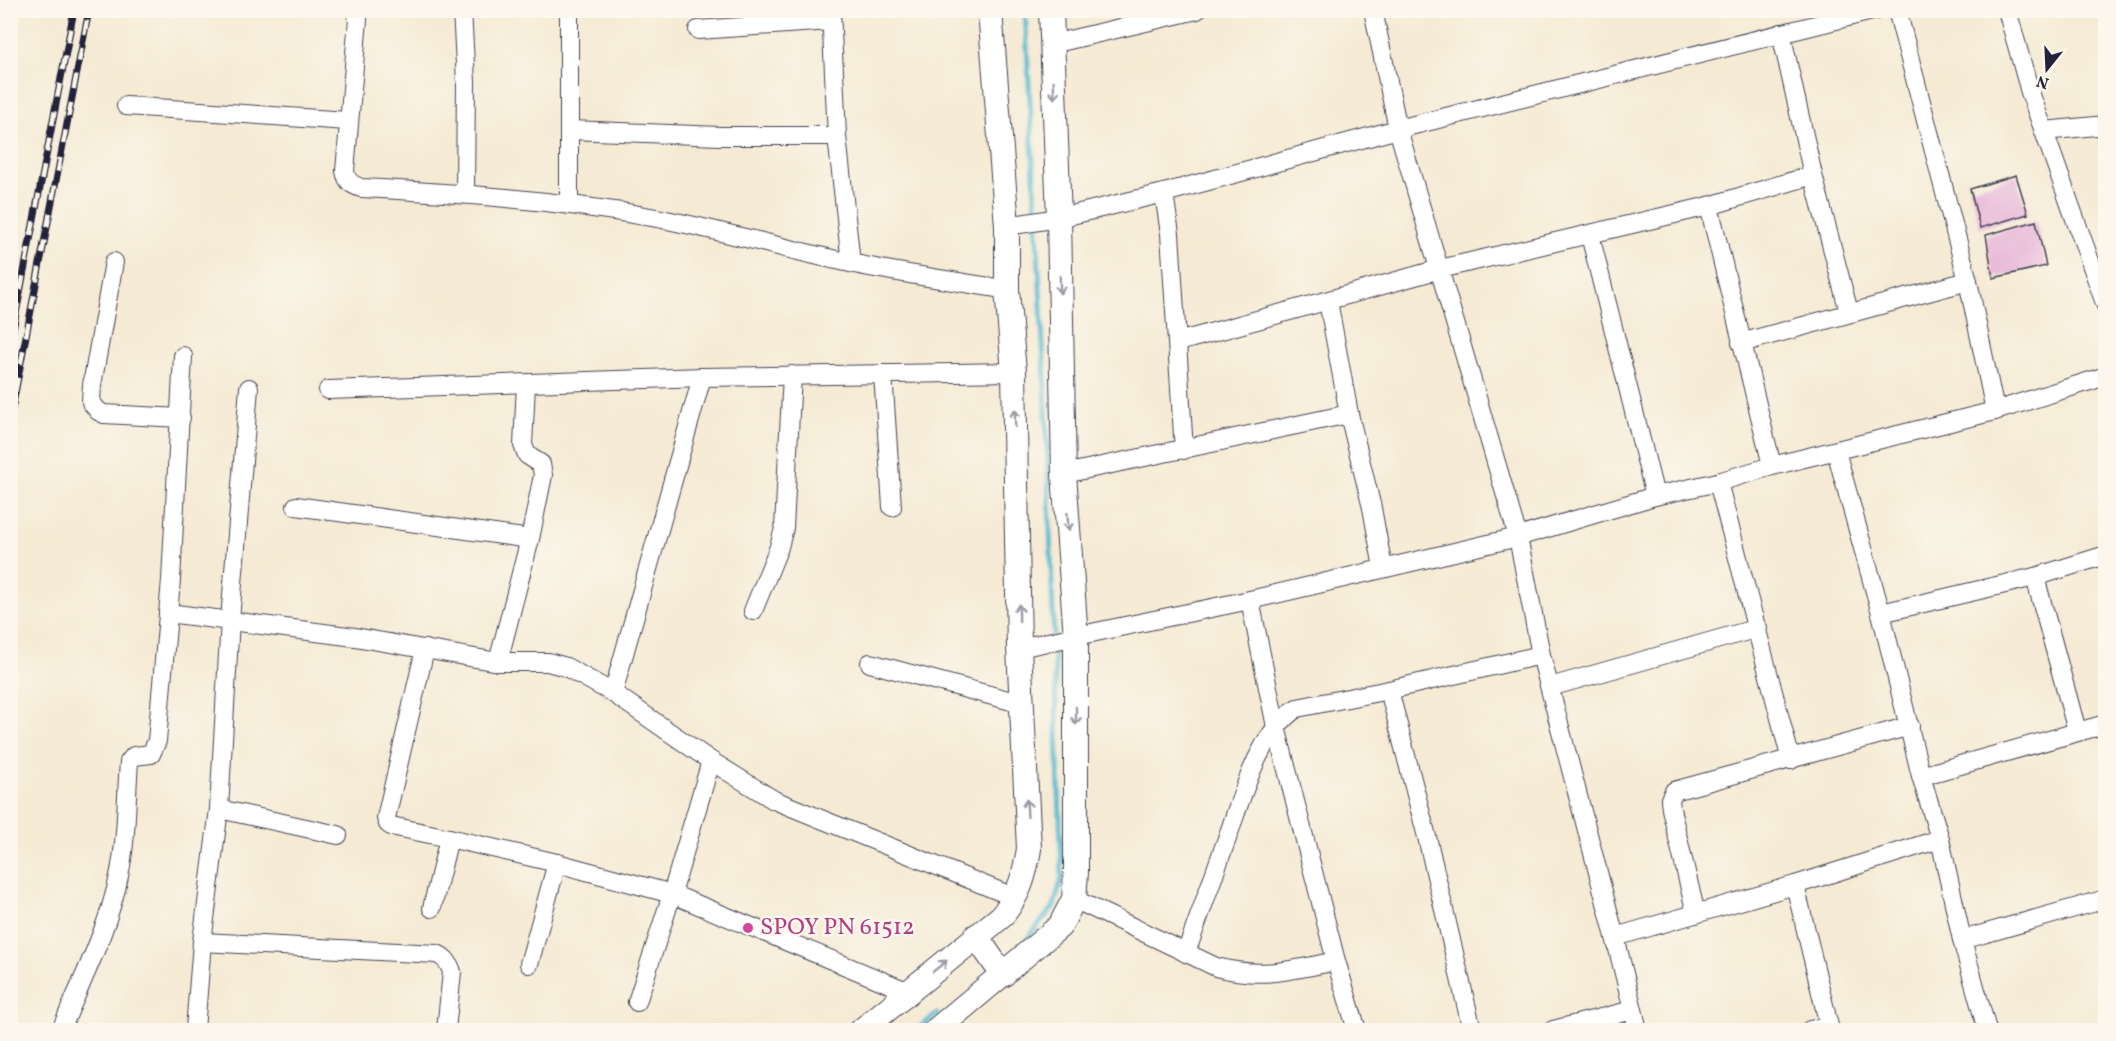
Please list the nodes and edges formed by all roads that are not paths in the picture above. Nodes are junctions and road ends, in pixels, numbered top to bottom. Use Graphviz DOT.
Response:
graph roads {
  1 [pos="356,10"];
  2 [pos="462,10"];
  3 [pos="569,10"];
  4 [pos="990,10"];
  5 [pos="1050,10"];
  6 [pos="1197,10"];
  7 [pos="1373,10"];
  8 [pos="1876,10"];
  9 [pos="1897,10"];
  10 [pos="2007,10"];
  11 [pos="831,16"];
  12 [pos="698,30"];
  13 [pos="1780,33"];
  14 [pos="1052,44"];
  15 [pos="126,106"];
  16 [pos="348,121"];
  17 [pos="2106,125"];
  18 [pos="1398,129"];
  19 [pos="570,130"];
  20 [pos="2044,131"];
  21 [pos="837,136"];
  22 [pos="1814,175"];
  23 [pos="465,193"];
  24 [pos="1164,193"];
  25 [pos="569,204"];
  26 [pos="1709,206"];
  27 [pos="1054,218"];
  28 [pos="1014,225"];
  29 [pos="1590,235"];
  30 [pos="114,262"];
  31 [pos="851,263"];
  32 [pos="1440,269"];
  33 [pos="1968,281"];
  34 [pos="1007,290"];
  35 [pos="1329,301"];
  36 [pos="2106,306"];
  37 [pos="1849,312"];
  38 [pos="1178,342"];
  39 [pos="1741,343"];
  40 [pos="183,356"];
  41 [pos="1014,372"];
  42 [pos="883,374"];
  43 [pos="792,375"];
  44 [pos="2106,376"];
  45 [pos="702,377"];
  46 [pos="526,385"];
  47 [pos="249,388"];
  48 [pos="328,390"];
  49 [pos="1995,411"];
  50 [pos="1349,414"];
  51 [pos="181,418"];
  52 [pos="1184,450"];
  53 [pos="1836,451"];
  54 [pos="1772,466"];
  55 [pos="1064,474"];
  56 [pos="1718,482"];
  57 [pos="1655,496"];
  58 [pos="296,506"];
  59 [pos="892,507"];
  60 [pos="1518,537"];
  61 [pos="530,539"];
  62 [pos="2106,555"];
  63 [pos="1383,568"];
  64 [pos="2035,577"];
  65 [pos="1250,600"];
  66 [pos="753,611"];
  67 [pos="168,613"];
  68 [pos="1881,613"];
  69 [pos="230,620"];
  70 [pos="1758,628"];
  71 [pos="1068,639"];
  72 [pos="1026,646"];
  73 [pos="425,649"];
  74 [pos="1540,656"];
  75 [pos="498,662"];
  76 [pos="870,663"];
  77 [pos="1550,687"];
  78 [pos="1389,690"];
  79 [pos="613,693"];
  80 [pos="1023,705"];
  81 [pos="2106,724"];
  82 [pos="1910,726"];
  83 [pos="1276,727"];
  84 [pos="2077,731"];
  85 [pos="1791,760"];
  86 [pos="711,761"];
  87 [pos="1921,776"];
  88 [pos="219,809"];
  89 [pos="338,835"];
  90 [pos="449,838"];
  91 [pos="1940,839"];
  92 [pos="557,864"];
  93 [pos="1795,885"];
  94 [pos="672,894"];
  95 [pos="1016,898"];
  96 [pos="1074,899"];
  97 [pos="2106,899"];
  98 [pos="432,908"];
  99 [pos="1696,914"];
  100 [pos="1615,937"];
  101 [pos="1962,940"];
  102 [pos="202,942"];
  103 [pos="980,942"];
  104 [pos="1186,953"];
  105 [pos="1336,961"];
  106 [pos="529,963"];
  107 [pos="1001,971"];
  108 [pos="909,992"];
  109 [pos="637,1002"];
  110 [pos="1633,1010"];
  111 [pos="1829,1028"];
  112 [pos="62,1030"];
  113 [pos="195,1030"];
  114 [pos="446,1030"];
  115 [pos="862,1030"];
  116 [pos="936,1030"];
  117 [pos="1357,1030"];
  118 [pos="1472,1030"];
  119 [pos="1553,1030"];
  120 [pos="1638,1030"];
  121 [pos="1810,1030"];
  122 [pos="1987,1030"];
  1 -- 16 [label="street"];
  2 -- 23 [label="street"];
  3 -- 19 [label="street"];
  4 -- 28 [label="main road"];
  5 -- 14 [label="main road"];
  6 -- 14 [label="street"];
  7 -- 18 [label="street"];
  8 -- 13 [label="street"];
  9 -- 33 [label="street"];
  10 -- 20 [label="street"];
  11 -- 12 [label="street"];
  11 -- 21 [label="street"];
  13 -- 18 [label="street"];
  13 -- 22 [label="street"];
  14 -- 27 [label="main road, one-way"];
  15 -- 16 [label="street"];
  16 -- 23 [label="street"];
  17 -- 20 [label="street"];
  18 -- 24 [label="street"];
  18 -- 32 [label="street"];
  19 -- 21 [label="street"];
  19 -- 25 [label="street"];
  20 -- 36 [label="street"];
  21 -- 31 [label="street"];
  22 -- 26 [label="street"];
  22 -- 37 [label="street"];
  23 -- 25 [label="street"];
  24 -- 27 [label="street"];
  24 -- 38 [label="street"];
  25 -- 31 [label="street"];
  26 -- 29 [label="street"];
  26 -- 39 [label="street"];
  27 -- 28 [label="street"];
  27 -- 55 [label="main road, one-way"];
  28 -- 34 [label="main road"];
  29 -- 32 [label="street"];
  29 -- 57 [label="street"];
  30 -- 51 [label="street"];
  31 -- 34 [label="street"];
  32 -- 35 [label="street"];
  32 -- 60 [label="street"];
  33 -- 37 [label="street"];
  33 -- 49 [label="street"];
  34 -- 41 [label="main road"];
  35 -- 38 [label="street"];
  35 -- 50 [label="street"];
  37 -- 39 [label="street"];
  38 -- 52 [label="street"];
  39 -- 54 [label="street"];
  40 -- 51 [label="street"];
  41 -- 42 [label="street"];
  72 -- 41 [label="main road, one-way"];
  42 -- 43 [label="street"];
  42 -- 59 [label="street"];
  43 -- 45 [label="street"];
  43 -- 66 [label="street"];
  44 -- 49 [label="street"];
  45 -- 46 [label="street"];
  45 -- 79 [label="street"];
  46 -- 48 [label="street"];
  46 -- 61 [label="street"];
  47 -- 69 [label="street"];
  49 -- 53 [label="street"];
  50 -- 52 [label="street"];
  50 -- 63 [label="street"];
  51 -- 67 [label="street"];
  52 -- 55 [label="street"];
  53 -- 54 [label="street"];
  53 -- 68 [label="street"];
  54 -- 56 [label="street"];
  55 -- 71 [label="main road, one-way"];
  56 -- 57 [label="street"];
  56 -- 70 [label="street"];
  57 -- 60 [label="street"];
  58 -- 61 [label="street"];
  60 -- 63 [label="street"];
  60 -- 74 [label="street"];
  61 -- 75 [label="street"];
  62 -- 64 [label="street"];
  63 -- 65 [label="street"];
  64 -- 68 [label="street"];
  64 -- 84 [label="street"];
  65 -- 71 [label="street"];
  65 -- 83 [label="street"];
  67 -- 69 [label="street"];
  67 -- 112 [label="street"];
  68 -- 82 [label="street"];
  69 -- 73 [label="street"];
  69 -- 88 [label="street"];
  70 -- 77 [label="street"];
  70 -- 85 [label="street"];
  71 -- 72 [label="street"];
  71 -- 96 [label="main road, one-way"];
  72 -- 80 [label="main road"];
  73 -- 75 [label="street"];
  73 -- 90 [label="street"];
  74 -- 77 [label="street"];
  74 -- 78 [label="street"];
  75 -- 79 [label="street"];
  76 -- 80 [label="street"];
  77 -- 100 [label="street"];
  78 -- 83 [label="street"];
  78 -- 118 [label="street"];
  79 -- 86 [label="street"];
  95 -- 80 [label="main road, one-way"];
  81 -- 84 [label="street"];
  82 -- 85 [label="street"];
  82 -- 87 [label="street"];
  83 -- 104 [label="street"];
  83 -- 105 [label="street"];
  84 -- 87 [label="street"];
  85 -- 99 [label="street"];
  86 -- 94 [label="street"];
  86 -- 95 [label="street"];
  87 -- 91 [label="street"];
  88 -- 89 [label="street"];
  88 -- 102 [label="street"];
  90 -- 92 [label="street"];
  90 -- 98 [label="street"];
  91 -- 93 [label="street"];
  91 -- 101 [label="street"];
  92 -- 94 [label="street"];
  92 -- 106 [label="street"];
  93 -- 99 [label="street"];
  93 -- 111 [label="street"];
  94 -- 108 [label="street"];
  94 -- 109 [label="street"];
  95 -- 103 [label="main road"];
  96 -- 104 [label="street"];
  96 -- 107 [label="main road"];
  97 -- 101 [label="street"];
  99 -- 100 [label="street"];
  100 -- 110 [label="street"];
  101 -- 122 [label="street"];
  102 -- 113 [label="street"];
  102 -- 114 [label="street"];
  103 -- 107 [label="main road"];
  108 -- 103 [label="main road, one-way"];
  104 -- 105 [label="street"];
  105 -- 117 [label="street"];
  107 -- 116 [label="main road"];
  108 -- 115 [label="main road"];
  110 -- 119 [label="street"];
  110 -- 120 [label="street"];
  111 -- 121 [label="street"];
}
